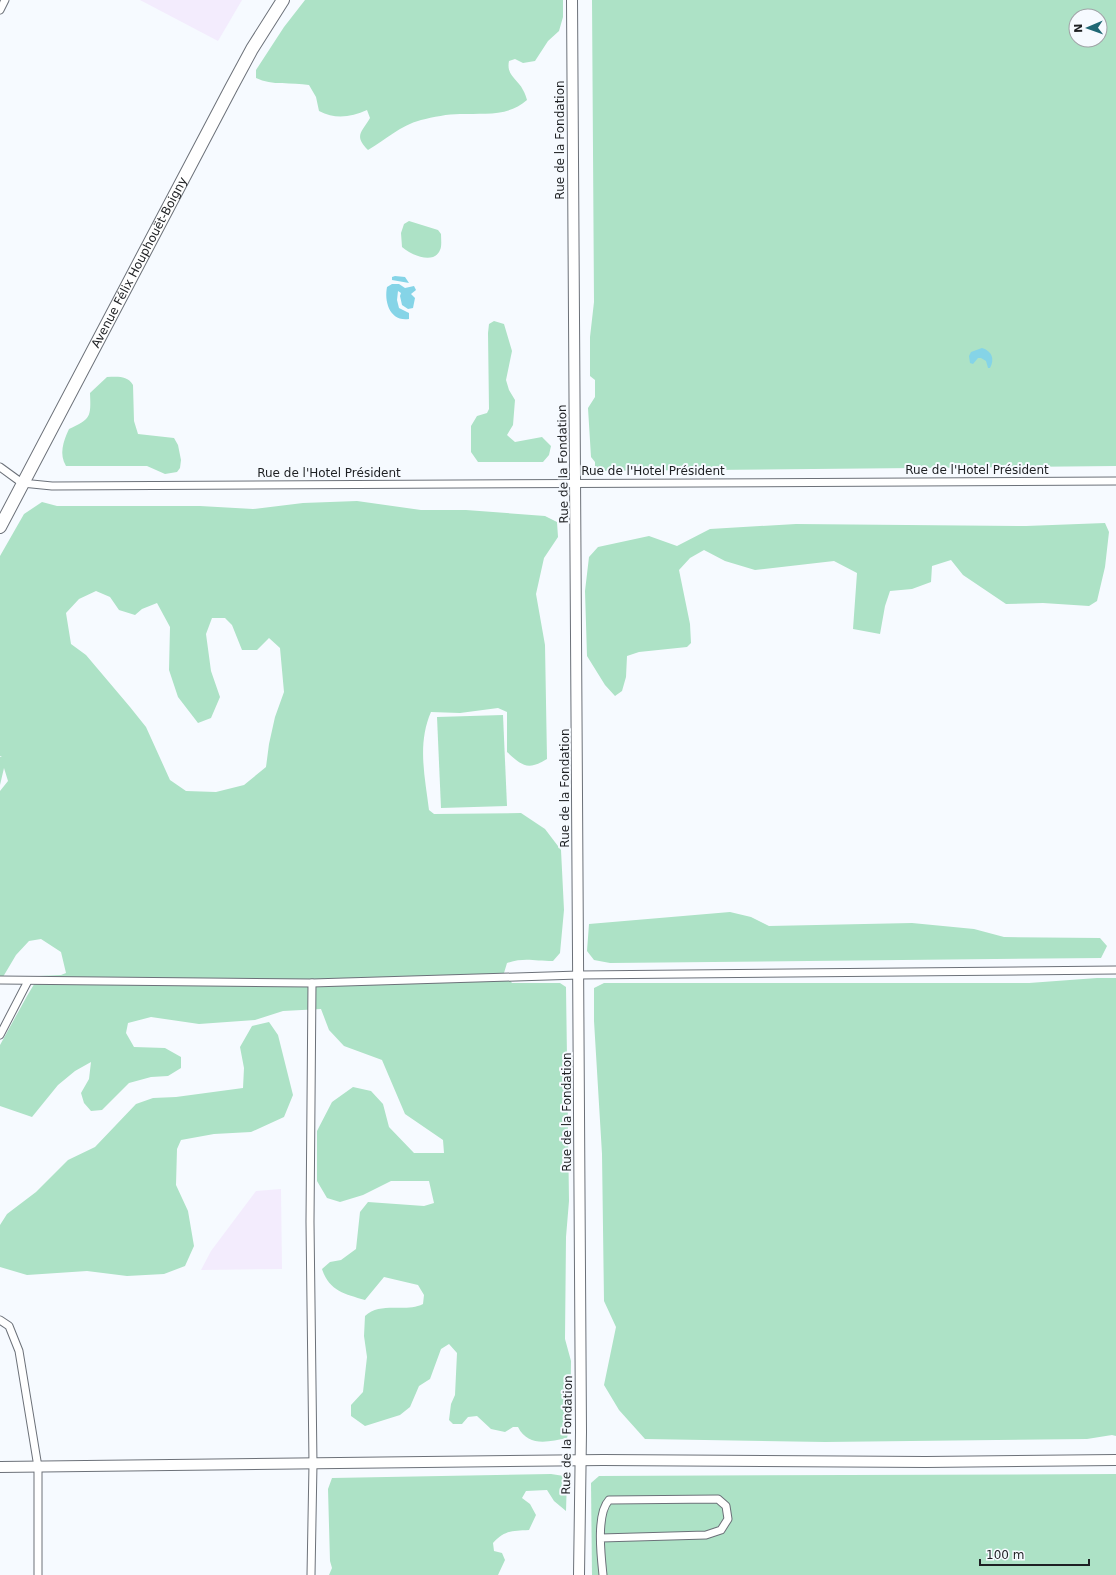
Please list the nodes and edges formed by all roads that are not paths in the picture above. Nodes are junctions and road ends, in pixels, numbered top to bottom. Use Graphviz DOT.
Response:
graph roads {
  1 [pos="6,0"];
  2 [pos="283,0"];
  3 [pos="572,0"];
  4 [pos="0,10"];
  5 [pos="0,467"];
  6 [pos="1116,481"];
  7 [pos="576,482"];
  8 [pos="22,483"];
  9 [pos="1,522"];
  10 [pos="1116,970"];
  11 [pos="579,975"];
  12 [pos="0,980"];
  13 [pos="28,981"];
  14 [pos="312,983"];
  15 [pos="0,1035"];
  16 [pos="0,1320"];
  17 [pos="1116,1460"];
  18 [pos="580,1461"];
  19 [pos="313,1464"];
  20 [pos="0,1467"];
  21 [pos="38,1467"];
  22 [pos="601,1538"];
  23 [pos="38,1575"];
  24 [pos="311,1575"];
  25 [pos="579,1575"];
  26 [pos="603,1575"];
  1 -- 4 [label="street"];
  2 -- 8 [label="highway, Avenue Félix Houphouët-Boigny"];
  3 -- 7 [label="street, Rue de la Fondation"];
  5 -- 8 [label="street"];
  6 -- 7 [label="street, Rue de l'Hotel Président"];
  7 -- 8 [label="street, Rue de l'Hotel Président"];
  7 -- 11 [label="street, Rue de la Fondation"];
  8 -- 9 [label="highway, Avenue Félix Houphouët-Boigny"];
  10 -- 11 [label="street"];
  11 -- 14 [label="street"];
  11 -- 18 [label="street, Rue de la Fondation"];
  12 -- 13 [label="street"];
  13 -- 14 [label="street"];
  13 -- 15 [label="street"];
  14 -- 19 [label="street"];
  16 -- 21 [label="street"];
  17 -- 18 [label="street"];
  18 -- 19 [label="street"];
  18 -- 25 [label="street, Rue de la Fondation"];
  19 -- 21 [label="street"];
  19 -- 24 [label="street"];
  20 -- 21 [label="street"];
  21 -- 23 [label="street"];
  22 -- 22 [label="street"];
  22 -- 26 [label="street"];
}
